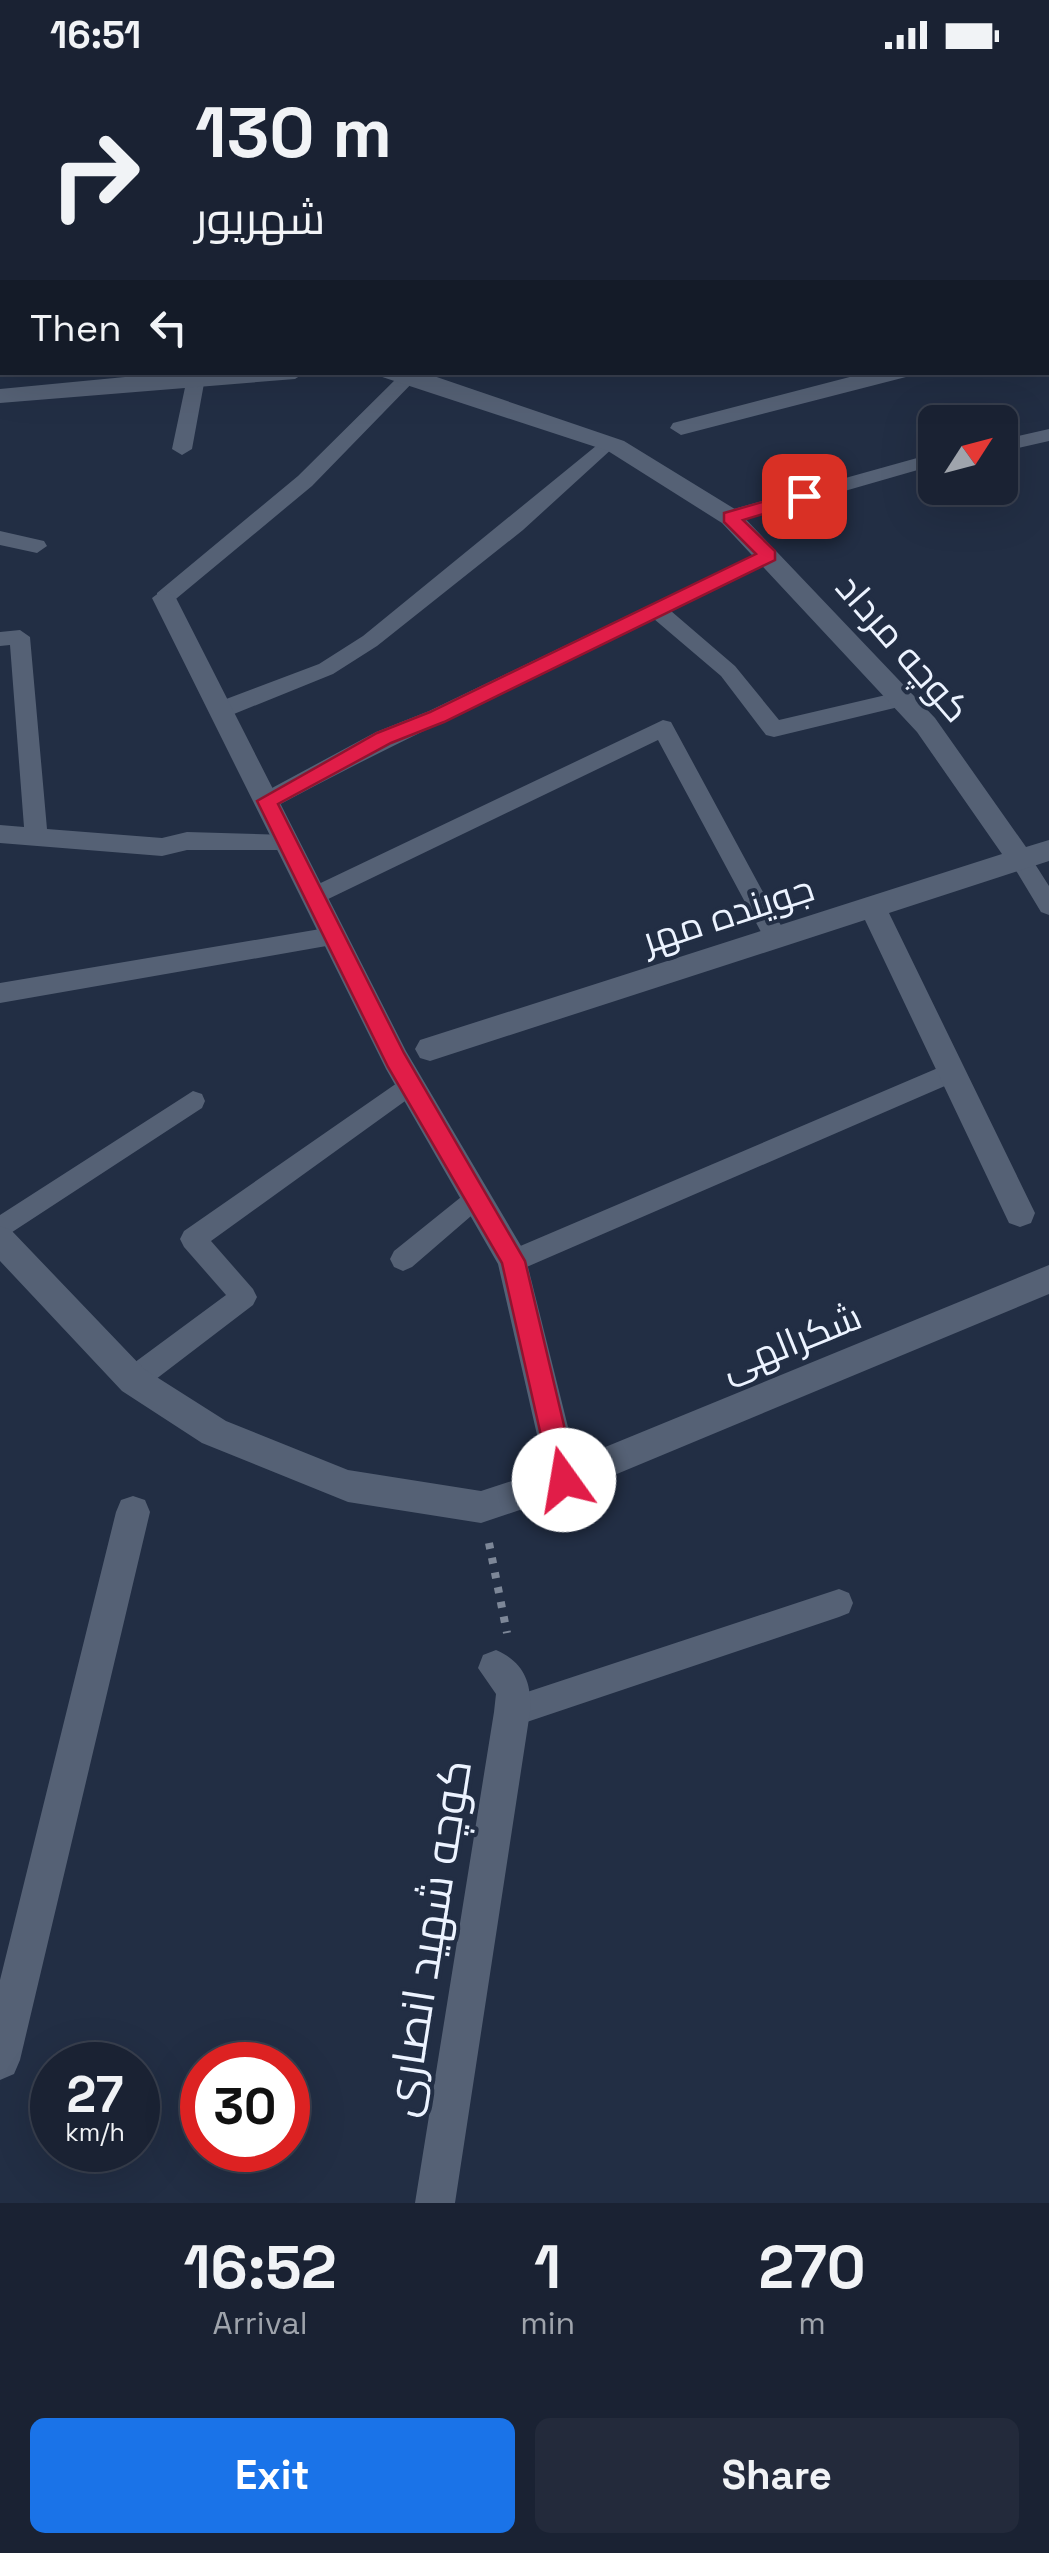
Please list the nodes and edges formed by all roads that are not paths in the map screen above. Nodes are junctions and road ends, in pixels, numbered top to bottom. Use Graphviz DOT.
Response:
graph roads {
  1 [pos="246,375"];
  2 [pos="416,375"];
  3 [pos="420,375"];
  4 [pos="886,375"];
  5 [pos="196,378"];
  6 [pos="0,396"];
  7 [pos="680,428"];
  8 [pos="1049,435"];
  9 [pos="1018,442"];
  10 [pos="608,443"];
  11 [pos="182,449"];
  12 [pos="918,464"];
  13 [pos="730,517"];
  14 [pos="0,538"];
  15 [pos="37,546"];
  16 [pos="768,555"];
  17 [pos="164,598"];
  18 [pos="655,609"];
  19 [pos="0,640"];
  20 [pos="903,699"];
  21 [pos="220,710"];
  22 [pos="267,801"];
  23 [pos="0,834"];
  24 [pos="36,835"];
  25 [pos="288,844"];
  26 [pos="1049,850"];
  27 [pos="1020,860"];
  28 [pos="314,896"];
  29 [pos="1049,906"];
  30 [pos="872,907"];
  31 [pos="332,936"];
  32 [pos="776,938"];
  33 [pos="0,993"];
  34 [pos="430,1050"];
  35 [pos="952,1072"];
  36 [pos="410,1084"];
  37 [pos="192,1101"];
  38 [pos="476,1196"];
  39 [pos="1020,1213"];
  40 [pos="0,1230"];
  41 [pos="0,1240"];
  42 [pos="403,1259"];
  43 [pos="514,1261"];
  44 [pos="1049,1279"];
  45 [pos="132,1380"];
  46 [pos="564,1480"];
  47 [pos="133,1512"];
  48 [pos="839,1603"];
  49 [pos="507,1690"];
  50 [pos="0,2060"];
  51 [pos="435,2203"];
  1 -- 5 [label="street"];
  2 -- 17 [label="lane"];
  3 -- 10 [label="street, کوچه مرداد"];
  4 -- 7 [label="street"];
  5 -- 6 [label="street"];
  5 -- 11 [label="lane"];
  8 -- 9 [label="lane"];
  10 -- 13 [label="street, کوچه مرداد"];
  10 -- 21 [label="lane"];
  12 -- 13 [label="lane"];
  13 -- 16 [label="street, کوچه مرداد"];
  14 -- 15 [label="lane"];
  16 -- 18 [label="lane"];
  16 -- 20 [label="street, کوچه مرداد"];
  17 -- 21 [label="street"];
  18 -- 20 [label="lane"];
  18 -- 22 [label="lane"];
  19 -- 24 [label="lane"];
  20 -- 27 [label="street, کوچه مرداد"];
  21 -- 22 [label="street"];
  22 -- 25 [label="street"];
  23 -- 24 [label="lane"];
  24 -- 25 [label="lane"];
  25 -- 28 [label="street"];
  26 -- 27 [label="street, جوینده مهر"];
  27 -- 29 [label="lane"];
  27 -- 30 [label="street, جوینده مهر"];
  28 -- 31 [label="street"];
  28 -- 32 [label="lane"];
  30 -- 32 [label="street, جوینده مهر"];
  30 -- 35 [label="street"];
  31 -- 33 [label="lane"];
  31 -- 36 [label="street"];
  32 -- 34 [label="street, جوینده مهر"];
  35 -- 39 [label="street"];
  35 -- 43 [label="lane"];
  36 -- 38 [label="street"];
  36 -- 45 [label="lane"];
  37 -- 40 [label="lane"];
  38 -- 42 [label="lane"];
  38 -- 43 [label="street"];
  41 -- 45 [label="street"];
  43 -- 46 [label="street"];
  44 -- 46 [label="street, شکرالهی"];
  45 -- 46 [label="street, شکرالهی"];
  47 -- 50 [label="street"];
  48 -- 49 [label="lane"];
  49 -- 51 [label="street, کوچه شهید انصاری"];
}
